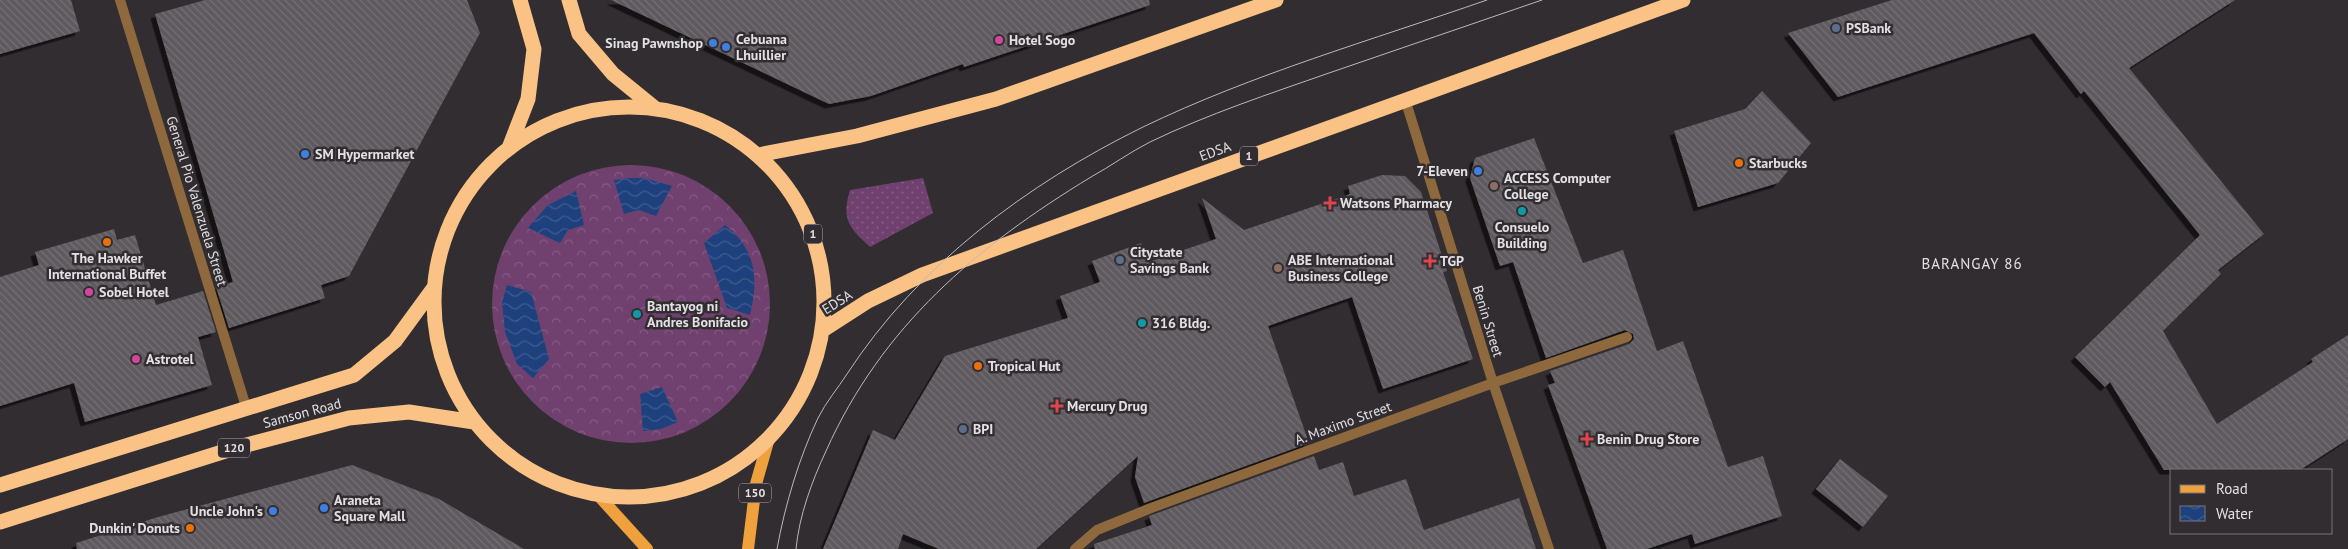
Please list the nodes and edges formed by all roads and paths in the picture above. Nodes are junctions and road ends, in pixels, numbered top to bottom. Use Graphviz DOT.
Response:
graph roads {
  1 [pos="120,0"];
  2 [pos="520,0"];
  3 [pos="569,0"];
  4 [pos="1276,0"];
  5 [pos="1683,0"];
  6 [pos="1405,100"];
  7 [pos="656,109"];
  8 [pos="510,148"];
  9 [pos="758,155"];
  10 [pos="433,288"];
  11 [pos="823,330"];
  12 [pos="1627,337"];
  13 [pos="1493,383"];
  14 [pos="247,410"];
  15 [pos="474,422"];
  16 [pos="769,438"];
  17 [pos="0,485"];
  18 [pos="598,495"];
  19 [pos="0,522"];
  20 [pos="647,549"];
  21 [pos="748,549"];
  22 [pos="1075,549"];
  23 [pos="1549,549"];
  1 -- 14 [label="street, General Pio Valenzuela Street"];
  2 -- 8 [label="highway, 1"];
  3 -- 7 [label="highway, 1"];
  4 -- 9 [label="highway"];
  5 -- 6 [label="highway, EDSA / 1"];
  6 -- 11 [label="highway, EDSA / 1"];
  6 -- 13 [label="street, Benin Street"];
  7 -- 8 [label="highway, 1"];
  7 -- 9 [label="highway, 1"];
  8 -- 10 [label="highway, 1"];
  9 -- 11 [label="highway, 1"];
  10 -- 14 [label="highway, Samson Road / 120"];
  10 -- 15 [label="highway, 1"];
  11 -- 16 [label="highway, 1"];
  12 -- 13 [label="street, A. Maximo Street"];
  13 -- 22 [label="street, A. Maximo Street"];
  13 -- 23 [label="street, Benin Street"];
  14 -- 17 [label="highway, Samson Road / 120"];
  15 -- 18 [label="highway, 1"];
  15 -- 19 [label="highway, Samson Road / 120"];
  16 -- 18 [label="highway, 1"];
  16 -- 21 [label="main road, 150"];
  18 -- 20 [label="main road"];
}
